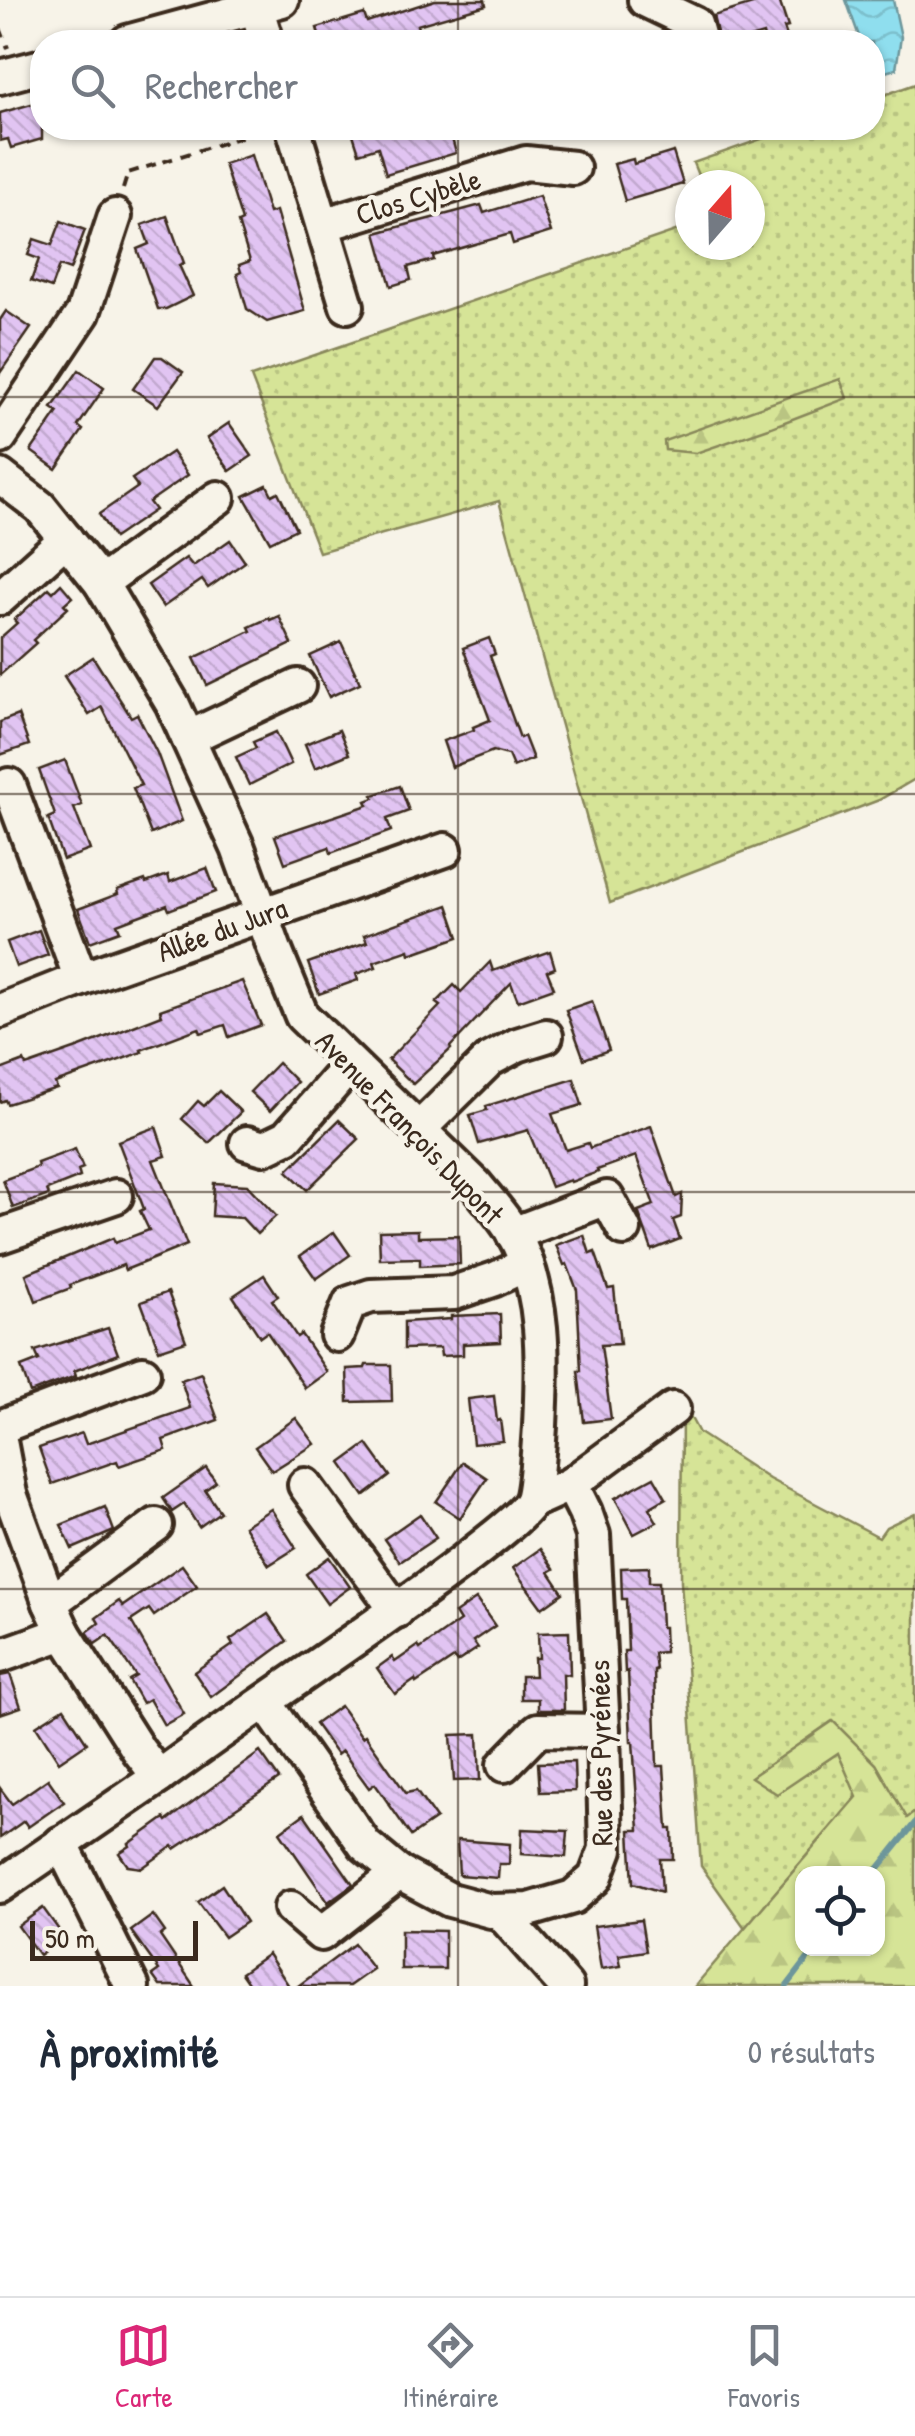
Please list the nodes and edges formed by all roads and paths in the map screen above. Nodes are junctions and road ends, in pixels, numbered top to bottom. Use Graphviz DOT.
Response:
graph roads {
  1 [pos="645,0"];
  2 [pos="264,2"];
  3 [pos="168,30"];
  4 [pos="266,30"];
  5 [pos="697,30"];
  6 [pos="30,69"];
  7 [pos="0,77"];
  8 [pos="230,140"];
  9 [pos="297,140"];
  10 [pos="573,168"];
  11 [pos="115,216"];
  12 [pos="323,225"];
  13 [pos="348,306"];
  14 [pos="0,438"];
  15 [pos="0,476"];
  16 [pos="218,498"];
  17 [pos="66,539"];
  18 [pos="100,584"];
  19 [pos="0,598"];
  20 [pos="298,686"];
  21 [pos="188,738"];
  22 [pos="10,785"];
  23 [pos="445,850"];
  24 [pos="261,915"];
  25 [pos="82,979"];
  26 [pos="0,1011"];
  27 [pos="546,1036"];
  28 [pos="350,1065"];
  29 [pos="418,1129"];
  30 [pos="247,1144"];
  31 [pos="116,1196"];
  32 [pos="624,1229"];
  33 [pos="514,1234"];
  34 [pos="0,1236"];
  35 [pos="527,1264"];
  36 [pos="337,1336"];
  37 [pos="142,1373"];
  38 [pos="672,1409"];
  39 [pos="0,1427"];
  40 [pos="0,1441"];
  41 [pos="571,1484"];
  42 [pos="305,1485"];
  43 [pos="531,1502"];
  44 [pos="156,1526"];
  45 [pos="50,1603"];
  46 [pos="397,1612"];
  47 [pos="64,1633"];
  48 [pos="0,1656"];
  49 [pos="265,1702"];
  50 [pos="603,1731"];
  51 [pos="504,1766"];
  52 [pos="158,1777"];
  53 [pos="61,1843"];
  54 [pos="400,1873"];
  55 [pos="0,1886"];
  56 [pos="291,1908"];
  57 [pos="500,1912"];
  58 [pos="132,1986"];
  59 [pos="566,1986"];
  1 -- 5 [label="street"];
  2 -- 3 [label="street"];
  2 -- 4 [label="street"];
  6 -- 7 [label="street"];
  8 -- 11 [label="path"];
  9 -- 12 [label="street, Clos Cybèle"];
  10 -- 12 [label="street, Clos Cybèle"];
  11 -- 14 [label="street"];
  12 -- 13 [label="street, Clos Cybèle"];
  15 -- 17 [label="street, Avenue François Dupont"];
  16 -- 18 [label="street"];
  17 -- 18 [label="street, Avenue François Dupont"];
  17 -- 19 [label="street"];
  18 -- 21 [label="street, Avenue François Dupont"];
  20 -- 21 [label="street"];
  21 -- 24 [label="street, Avenue François Dupont"];
  22 -- 25 [label="street"];
  23 -- 24 [label="street, Allée du Jura"];
  24 -- 25 [label="street, Allée du Jura"];
  24 -- 28 [label="street, Avenue François Dupont"];
  25 -- 26 [label="street, Allée du Jura"];
  27 -- 29 [label="street"];
  28 -- 29 [label="street, Avenue François Dupont"];
  28 -- 30 [label="street"];
  29 -- 33 [label="street, Avenue François Dupont"];
  31 -- 34 [label="street"];
  32 -- 33 [label="street"];
  33 -- 35 [label="street, Avenue François Dupont"];
  35 -- 36 [label="street"];
  35 -- 43 [label="street, Avenue François Dupont"];
  37 -- 39 [label="street"];
  38 -- 41 [label="street"];
  40 -- 45 [label="street"];
  41 -- 43 [label="street"];
  41 -- 50 [label="street, Rue des Pyrénées"];
  42 -- 46 [label="street"];
  43 -- 46 [label="street"];
  44 -- 45 [label="street"];
  45 -- 47 [label="street"];
  46 -- 49 [label="street"];
  47 -- 48 [label="street"];
  47 -- 52 [label="street"];
  49 -- 52 [label="street"];
  49 -- 54 [label="street, Rue des Pyrénées"];
  50 -- 51 [label="street"];
  50 -- 57 [label="street, Rue des Pyrénées"];
  52 -- 53 [label="street"];
  53 -- 55 [label="street"];
  53 -- 58 [label="street"];
  54 -- 56 [label="street"];
  54 -- 57 [label="street, Rue des Pyrénées"];
  57 -- 59 [label="street"];
}
